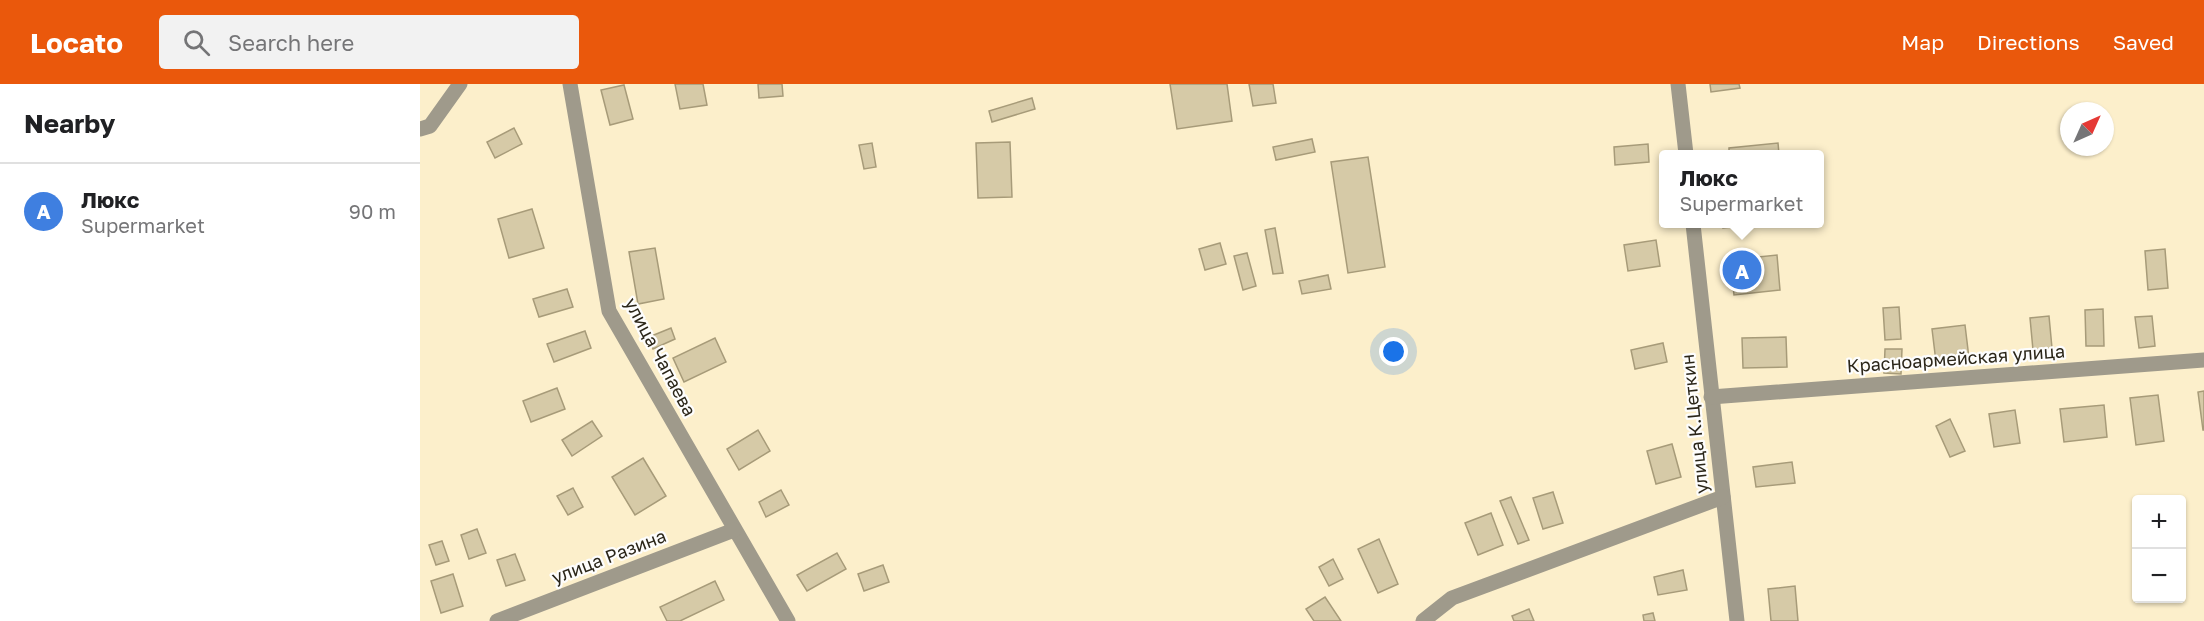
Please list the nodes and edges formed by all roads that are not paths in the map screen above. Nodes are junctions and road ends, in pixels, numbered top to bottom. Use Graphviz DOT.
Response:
graph roads {
  1 [pos="460,84"];
  2 [pos="570,84"];
  3 [pos="1678,84"];
  4 [pos="420,129"];
  5 [pos="1686,150"];
  6 [pos="1693,228"];
  7 [pos="2204,360"];
  8 [pos="1711,397"];
  9 [pos="1723,497"];
  10 [pos="734,530"];
  11 [pos="497,621"];
  12 [pos="789,621"];
  13 [pos="1423,621"];
  14 [pos="1737,621"];
  1 -- 4 [label="street"];
  2 -- 10 [label="street, улица Чапаева"];
  3 -- 5 [label="street"];
  6 -- 8 [label="street, улица К.Цеткин"];
  7 -- 8 [label="street, Красноармейская улица"];
  8 -- 9 [label="street, улица К.Цеткин"];
  9 -- 13 [label="street"];
  9 -- 14 [label="street, улица К.Цеткин"];
  10 -- 11 [label="street, улица Разина"];
  10 -- 12 [label="street, улица Чапаева"];
}
